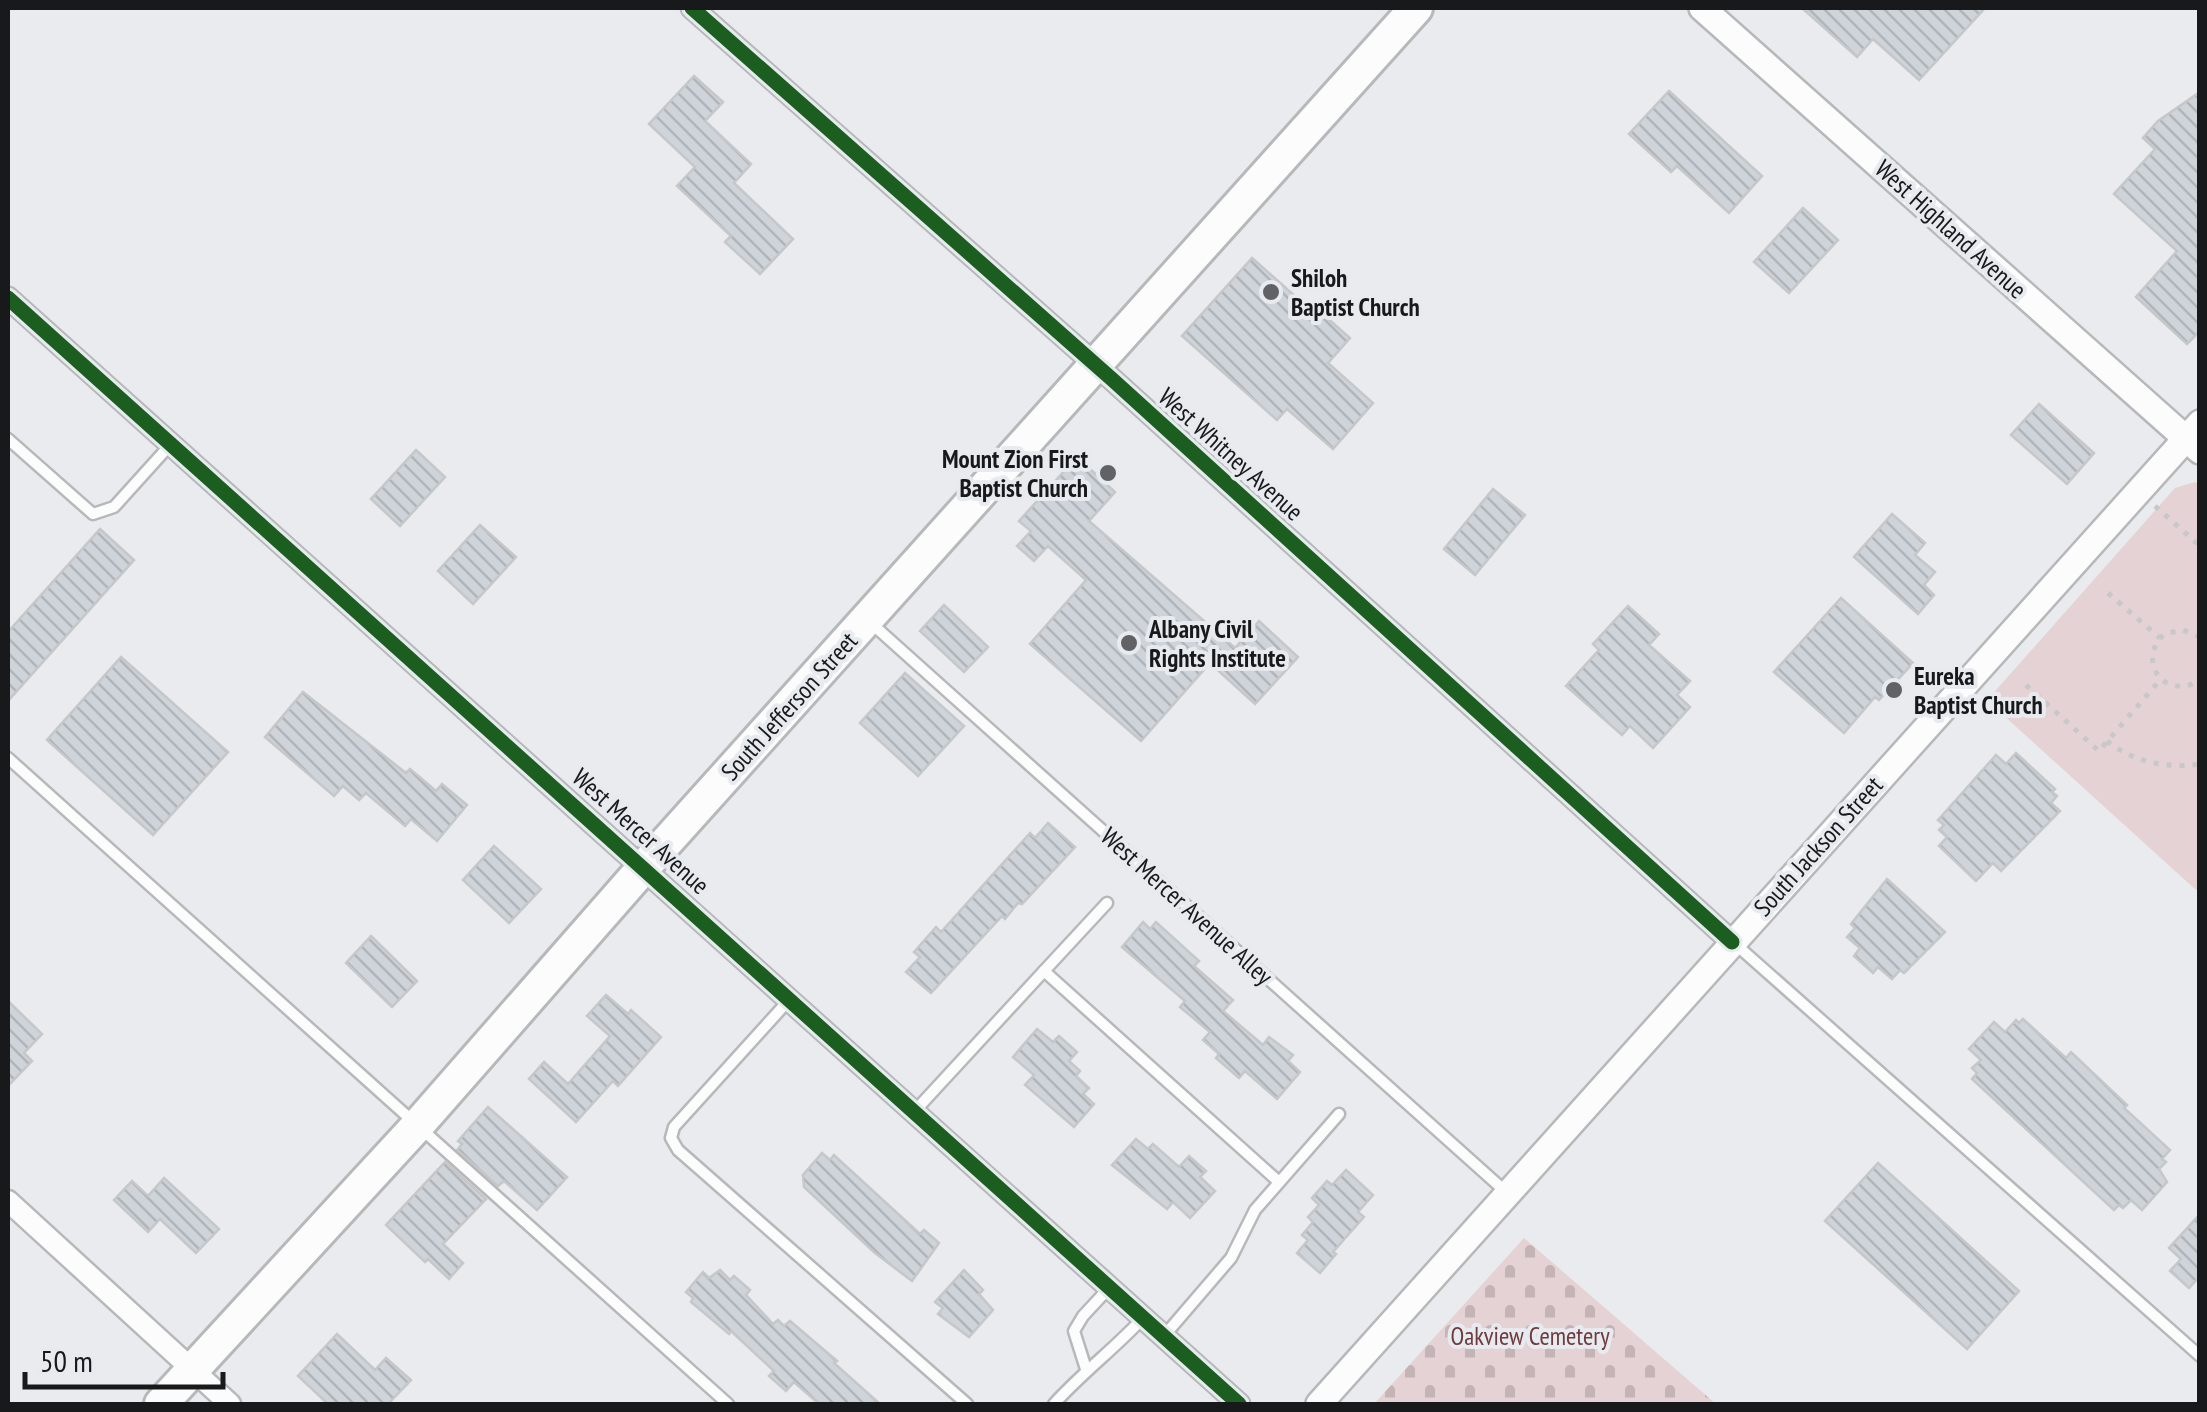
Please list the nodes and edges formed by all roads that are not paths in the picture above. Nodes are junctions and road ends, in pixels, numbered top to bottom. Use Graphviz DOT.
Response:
graph roads {
  1 [pos="1416,8"];
  2 [pos="1710,10"];
  3 [pos="704,11"];
  4 [pos="8,300"];
  5 [pos="1094,366"];
  6 [pos="2195,437"];
  7 [pos="8,439"];
  8 [pos="171,444"];
  9 [pos="867,620"];
  10 [pos="8,758"];
  11 [pos="644,868"];
  12 [pos="1107,903"];
  13 [pos="1732,942"];
  14 [pos="1044,971"];
  15 [pos="790,1000"];
  16 [pos="914,1112"];
  17 [pos="1339,1114"];
  18 [pos="417,1126"];
  19 [pos="1279,1182"];
  20 [pos="1506,1192"];
  21 [pos="8,1201"];
  22 [pos="1109,1288"];
  23 [pos="1143,1318"];
  24 [pos="1164,1337"];
  25 [pos="2200,1356"];
  26 [pos="194,1368"];
  27 [pos="1086,1369"];
  28 [pos="161,1404"];
  29 [pos="230,1404"];
  30 [pos="728,1404"];
  31 [pos="968,1404"];
  32 [pos="1054,1404"];
  33 [pos="1239,1404"];
  34 [pos="1319,1404"];
  1 -- 5 [label="main road, South Jefferson Street"];
  2 -- 6 [label="street, West Highland Avenue"];
  3 -- 5 [label="street, West Whitney Avenue"];
  4 -- 8 [label="street, West Mercer Avenue"];
  5 -- 9 [label="main road, South Jefferson Street"];
  5 -- 13 [label="street, West Whitney Avenue"];
  6 -- 13 [label="street, South Jackson Street"];
  7 -- 8 [label="lane"];
  8 -- 11 [label="street, West Mercer Avenue"];
  9 -- 11 [label="main road, South Jefferson Street"];
  9 -- 20 [label="lane, West Mercer Avenue Alley"];
  10 -- 18 [label="lane"];
  11 -- 15 [label="street, West Mercer Avenue"];
  11 -- 18 [label="main road, South Jefferson Street"];
  12 -- 14 [label="lane"];
  13 -- 20 [label="street, South Jackson Street"];
  13 -- 25 [label="lane"];
  14 -- 16 [label="lane"];
  14 -- 19 [label="lane"];
  15 -- 16 [label="street, West Mercer Avenue"];
  15 -- 31 [label="lane"];
  16 -- 22 [label="street, West Mercer Avenue"];
  17 -- 19 [label="lane"];
  18 -- 26 [label="main road, South Jefferson Street"];
  18 -- 30 [label="lane"];
  19 -- 24 [label="lane"];
  20 -- 34 [label="street, South Jackson Street"];
  21 -- 26 [label="street"];
  22 -- 23 [label="street, West Mercer Avenue"];
  22 -- 27 [label="lane"];
  23 -- 24 [label="street, West Mercer Avenue"];
  23 -- 27 [label="lane"];
  24 -- 33 [label="street, West Mercer Avenue"];
  26 -- 28 [label="main road, South Jefferson Street"];
  26 -- 29 [label="street"];
  27 -- 32 [label="lane"];
}
